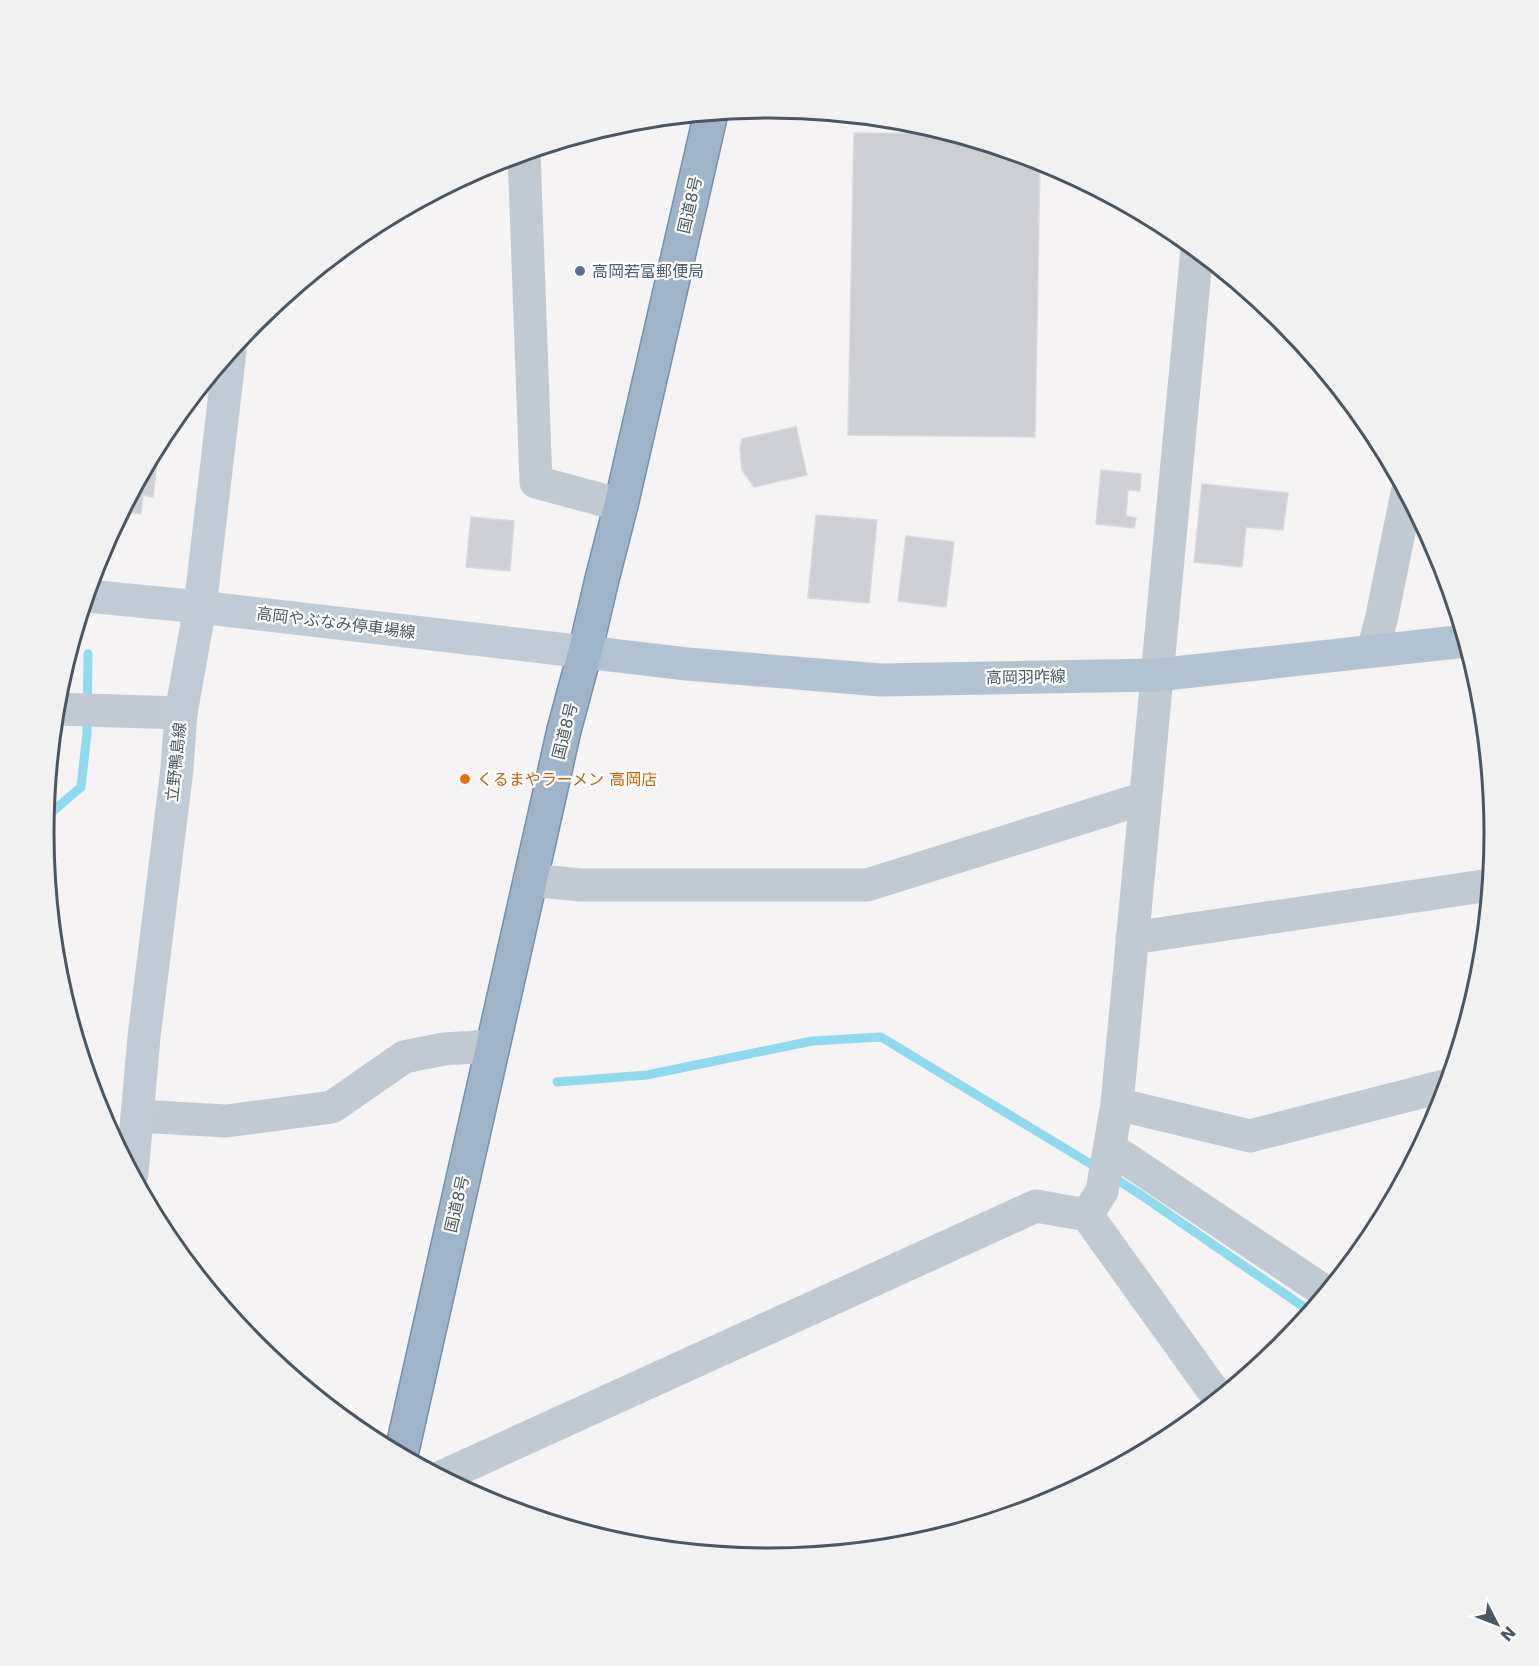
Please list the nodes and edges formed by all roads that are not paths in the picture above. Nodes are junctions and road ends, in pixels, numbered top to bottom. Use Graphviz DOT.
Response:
graph roads {
  1 [pos="709,120"];
  2 [pos="524,161"];
  3 [pos="1196,259"];
  4 [pos="228,365"];
  5 [pos="621,505"];
  6 [pos="1405,505"];
  7 [pos="94,597"];
  8 [pos="200,607"];
  9 [pos="1459,642"];
  10 [pos="1373,651"];
  11 [pos="585,652"];
  12 [pos="1156,675"];
  13 [pos="65,709"];
  14 [pos="181,713"];
  15 [pos="1145,798"];
  16 [pos="530,880"];
  17 [pos="1482,886"];
  18 [pos="1132,938"];
  19 [pos="492,1046"];
  20 [pos="1438,1088"];
  21 [pos="1117,1104"];
  22 [pos="137,1116"];
  23 [pos="1110,1148"];
  24 [pos="133,1159"];
  25 [pos="1087,1215"];
  26 [pos="1321,1289"];
  27 [pos="1215,1393"];
  28 [pos="403,1447"];
  29 [pos="450,1473"];
  1 -- 5 [label="highway, 国道8号"];
  2 -- 5 [label="street"];
  3 -- 12 [label="street"];
  4 -- 8 [label="main road, 立野鴨島線"];
  5 -- 11 [label="highway, 国道8号"];
  6 -- 10 [label="street"];
  7 -- 8 [label="main road, 高岡やぶなみ停車場線"];
  8 -- 11 [label="main road, 高岡やぶなみ停車場線"];
  8 -- 14 [label="main road, 立野鴨島線"];
  9 -- 10 [label="main road, 高岡羽咋線"];
  10 -- 12 [label="main road, 高岡羽咋線"];
  11 -- 12 [label="main road, 高岡羽咋線"];
  11 -- 16 [label="highway, 国道8号"];
  12 -- 15 [label="street"];
  13 -- 14 [label="street"];
  14 -- 22 [label="main road, 立野鴨島線"];
  15 -- 16 [label="street"];
  15 -- 18 [label="street"];
  16 -- 19 [label="highway, 国道8号"];
  17 -- 18 [label="street"];
  18 -- 21 [label="street"];
  19 -- 22 [label="street"];
  19 -- 28 [label="highway, 国道8号"];
  20 -- 21 [label="street"];
  21 -- 23 [label="street"];
  22 -- 24 [label="main road, 立野鴨島線"];
  23 -- 25 [label="street"];
  23 -- 26 [label="street"];
  25 -- 27 [label="street"];
  25 -- 29 [label="street"];
}
